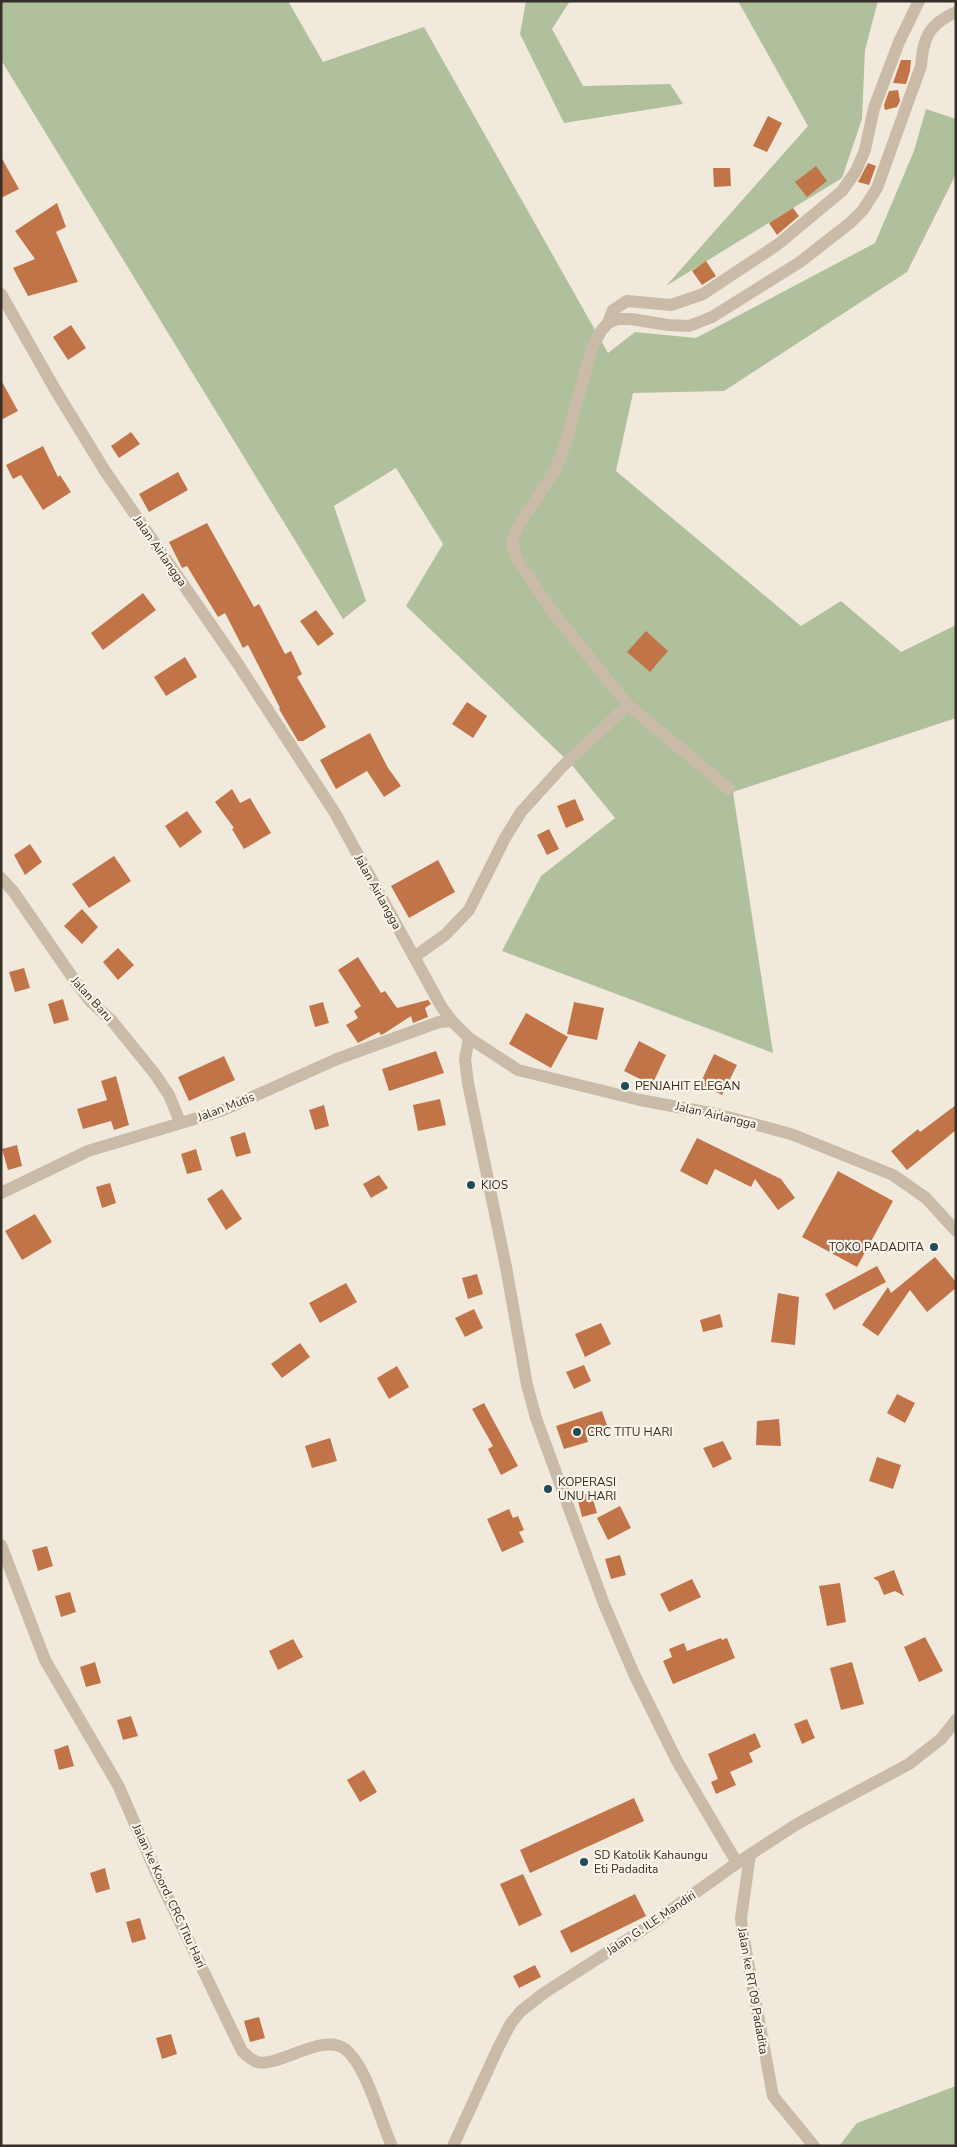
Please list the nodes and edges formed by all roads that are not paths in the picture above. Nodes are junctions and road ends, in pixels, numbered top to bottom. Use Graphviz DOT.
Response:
graph roads {
  1 [pos="919,1"];
  2 [pos="956,12"];
  3 [pos="1,294"];
  4 [pos="608,323"];
  5 [pos="628,705"];
  6 [pos="729,790"];
  7 [pos="1,878"];
  8 [pos="414,957"];
  9 [pos="452,1021"];
  10 [pos="469,1038"];
  11 [pos="180,1122"];
  12 [pos="1,1193"];
  13 [pos="956,1231"];
  14 [pos="1,1545"];
  15 [pos="956,1720"];
  16 [pos="750,1855"];
  17 [pos="737,1863"];
  18 [pos="392,2146"];
  19 [pos="454,2146"];
  20 [pos="814,2146"];
  1 -- 4 [label="street"];
  2 -- 4 [label="street"];
  3 -- 8 [label="street, Jalan Airlangga"];
  4 -- 5 [label="street"];
  5 -- 6 [label="street"];
  5 -- 8 [label="street"];
  7 -- 11 [label="street, Jalan Baru"];
  8 -- 9 [label="street, Jalan Airlangga"];
  9 -- 10 [label="street, Jalan Airlangga"];
  9 -- 11 [label="street, Jalan Mutis"];
  10 -- 13 [label="street, Jalan Airlangga"];
  10 -- 17 [label="street"];
  11 -- 12 [label="street, Jalan Mutis"];
  14 -- 18 [label="street, Jalan ke Koord. CRC Titu Hari"];
  15 -- 16 [label="street, Jalan G. ILE Mandiri"];
  16 -- 17 [label="street, Jalan G. ILE Mandiri"];
  16 -- 20 [label="street, Jalan ke RT 09 Padadita"];
  17 -- 19 [label="street, Jalan G. ILE Mandiri"];
}
